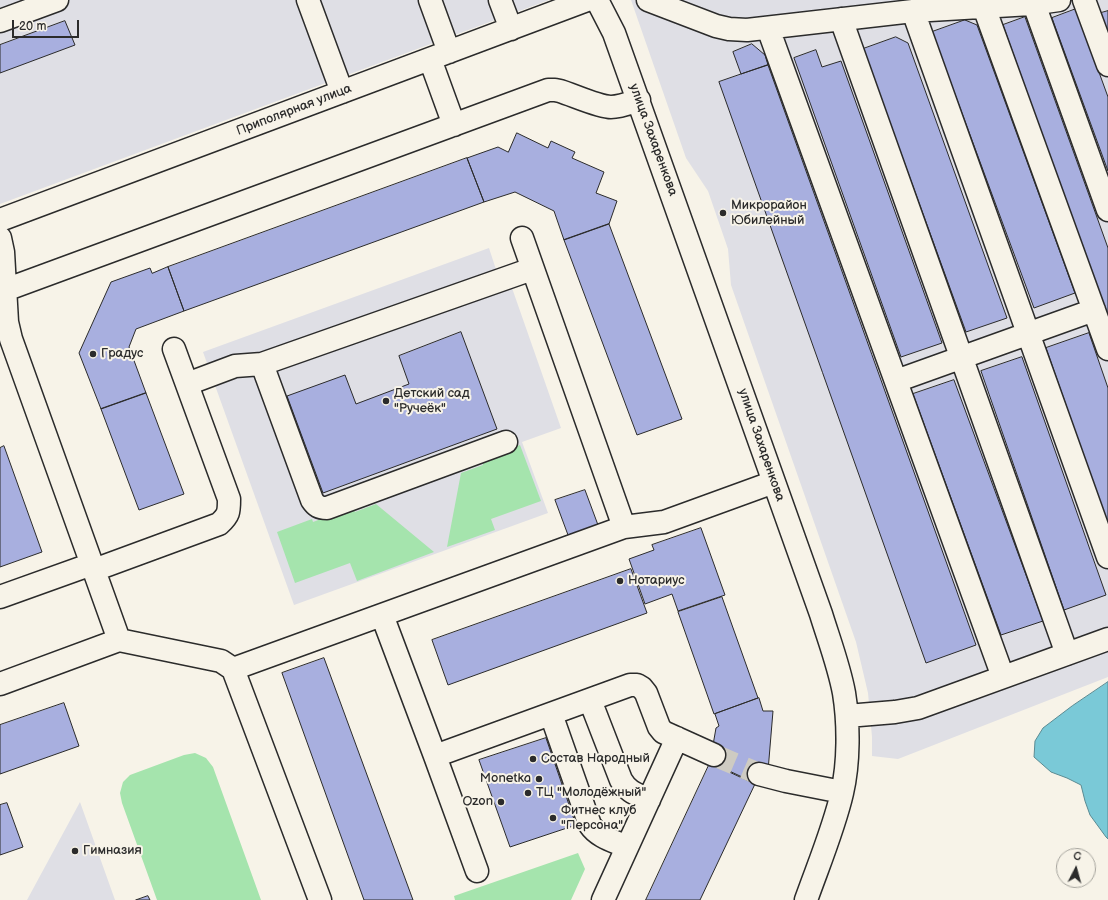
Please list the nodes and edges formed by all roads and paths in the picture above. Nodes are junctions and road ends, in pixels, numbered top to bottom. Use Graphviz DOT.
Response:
graph roads {
  1 [pos="57,0"];
  2 [pos="308,0"];
  3 [pos="430,0"];
  4 [pos="500,0"];
  5 [pos="587,0"];
  6 [pos="597,0"];
  7 [pos="648,0"];
  8 [pos="1059,0"];
  9 [pos="1084,0"];
  10 [pos="1034,4"];
  11 [pos="984,6"];
  12 [pos="913,11"];
  13 [pos="841,19"];
  14 [pos="0,21"];
  15 [pos="768,28"];
  16 [pos="511,29"];
  17 [pos="439,55"];
  18 [pos="1108,65"];
  19 [pos="342,92"];
  20 [pos="638,100"];
  21 [pos="454,125"];
  22 [pos="1108,210"];
  23 [pos="0,220"];
  24 [pos="0,238"];
  25 [pos="522,238"];
  26 [pos="532,269"];
  27 [pos="2,292"];
  28 [pos="1094,310"];
  29 [pos="1028,333"];
  30 [pos="174,349"];
  31 [pos="1108,349"];
  32 [pos="962,357"];
  33 [pos="262,364"];
  34 [pos="896,381"];
  35 [pos="187,384"];
  36 [pos="506,442"];
  37 [pos="774,482"];
  38 [pos="624,527"];
  39 [pos="1108,557"];
  40 [pos="93,567"];
  41 [pos="0,597"];
  42 [pos="382,615"];
  43 [pos="1108,639"];
  44 [pos="118,640"];
  45 [pos="1067,654"];
  46 [pos="233,669"];
  47 [pos="1003,677"];
  48 [pos="0,683"];
  49 [pos="590,700"];
  50 [pos="551,714"];
  51 [pos="847,716"];
  52 [pos="677,738"];
  53 [pos="714,755"];
  54 [pos="435,756"];
  55 [pos="759,774"];
  56 [pos="842,792"];
  57 [pos="649,800"];
  58 [pos="627,847"];
  59 [pos="477,871"];
  60 [pos="320,900"];
  61 [pos="603,900"];
  62 [pos="806,900"];
  1 -- 14 [label="street"];
  2 -- 19 [label="street"];
  3 -- 17 [label="street"];
  4 -- 16 [label="street"];
  5 -- 16 [label="street, Приполярная улица"];
  6 -- 20 [label="street, улица Захаренкова"];
  7 -- 15 [label="street"];
  8 -- 10 [label="street"];
  9 -- 18 [label="street"];
  10 -- 11 [label="street"];
  10 -- 22 [label="street"];
  11 -- 12 [label="street"];
  11 -- 28 [label="street"];
  12 -- 13 [label="street"];
  12 -- 29 [label="street"];
  13 -- 15 [label="street"];
  13 -- 32 [label="street"];
  15 -- 34 [label="street"];
  16 -- 17 [label="street, Приполярная улица"];
  17 -- 19 [label="street, Приполярная улица"];
  17 -- 21 [label="street"];
  19 -- 23 [label="street, Приполярная улица"];
  20 -- 21 [label="street"];
  20 -- 37 [label="street, улица Захаренкова"];
  21 -- 27 [label="street"];
  24 -- 27 [label="street"];
  25 -- 26 [label="street"];
  26 -- 33 [label="street"];
  26 -- 38 [label="street"];
  27 -- 40 [label="street"];
  28 -- 29 [label="street"];
  28 -- 31 [label="street"];
  29 -- 32 [label="street"];
  29 -- 39 [label="street"];
  30 -- 35 [label="street"];
  32 -- 34 [label="street"];
  32 -- 45 [label="street"];
  33 -- 35 [label="street"];
  33 -- 36 [label="street"];
  34 -- 47 [label="street"];
  35 -- 40 [label="street"];
  37 -- 38 [label="street"];
  37 -- 51 [label="street, улица Захаренкова"];
  38 -- 42 [label="street"];
  40 -- 41 [label="street"];
  40 -- 44 [label="street"];
  42 -- 46 [label="street"];
  42 -- 54 [label="street"];
  43 -- 45 [label="street"];
  44 -- 46 [label="street"];
  44 -- 48 [label="street"];
  45 -- 47 [label="street"];
  46 -- 60 [label="street"];
  47 -- 51 [label="street"];
  49 -- 50 [label="street"];
  49 -- 52 [label="street"];
  49 -- 57 [label="street"];
  50 -- 54 [label="street"];
  50 -- 58 [label="street"];
  51 -- 56 [label="street, улица Захаренкова"];
  52 -- 53 [label="street"];
  52 -- 57 [label="street"];
  54 -- 59 [label="street"];
  55 -- 56 [label="street"];
  56 -- 62 [label="street, улица Захаренкова"];
  57 -- 58 [label="street"];
  58 -- 61 [label="street"];
}
